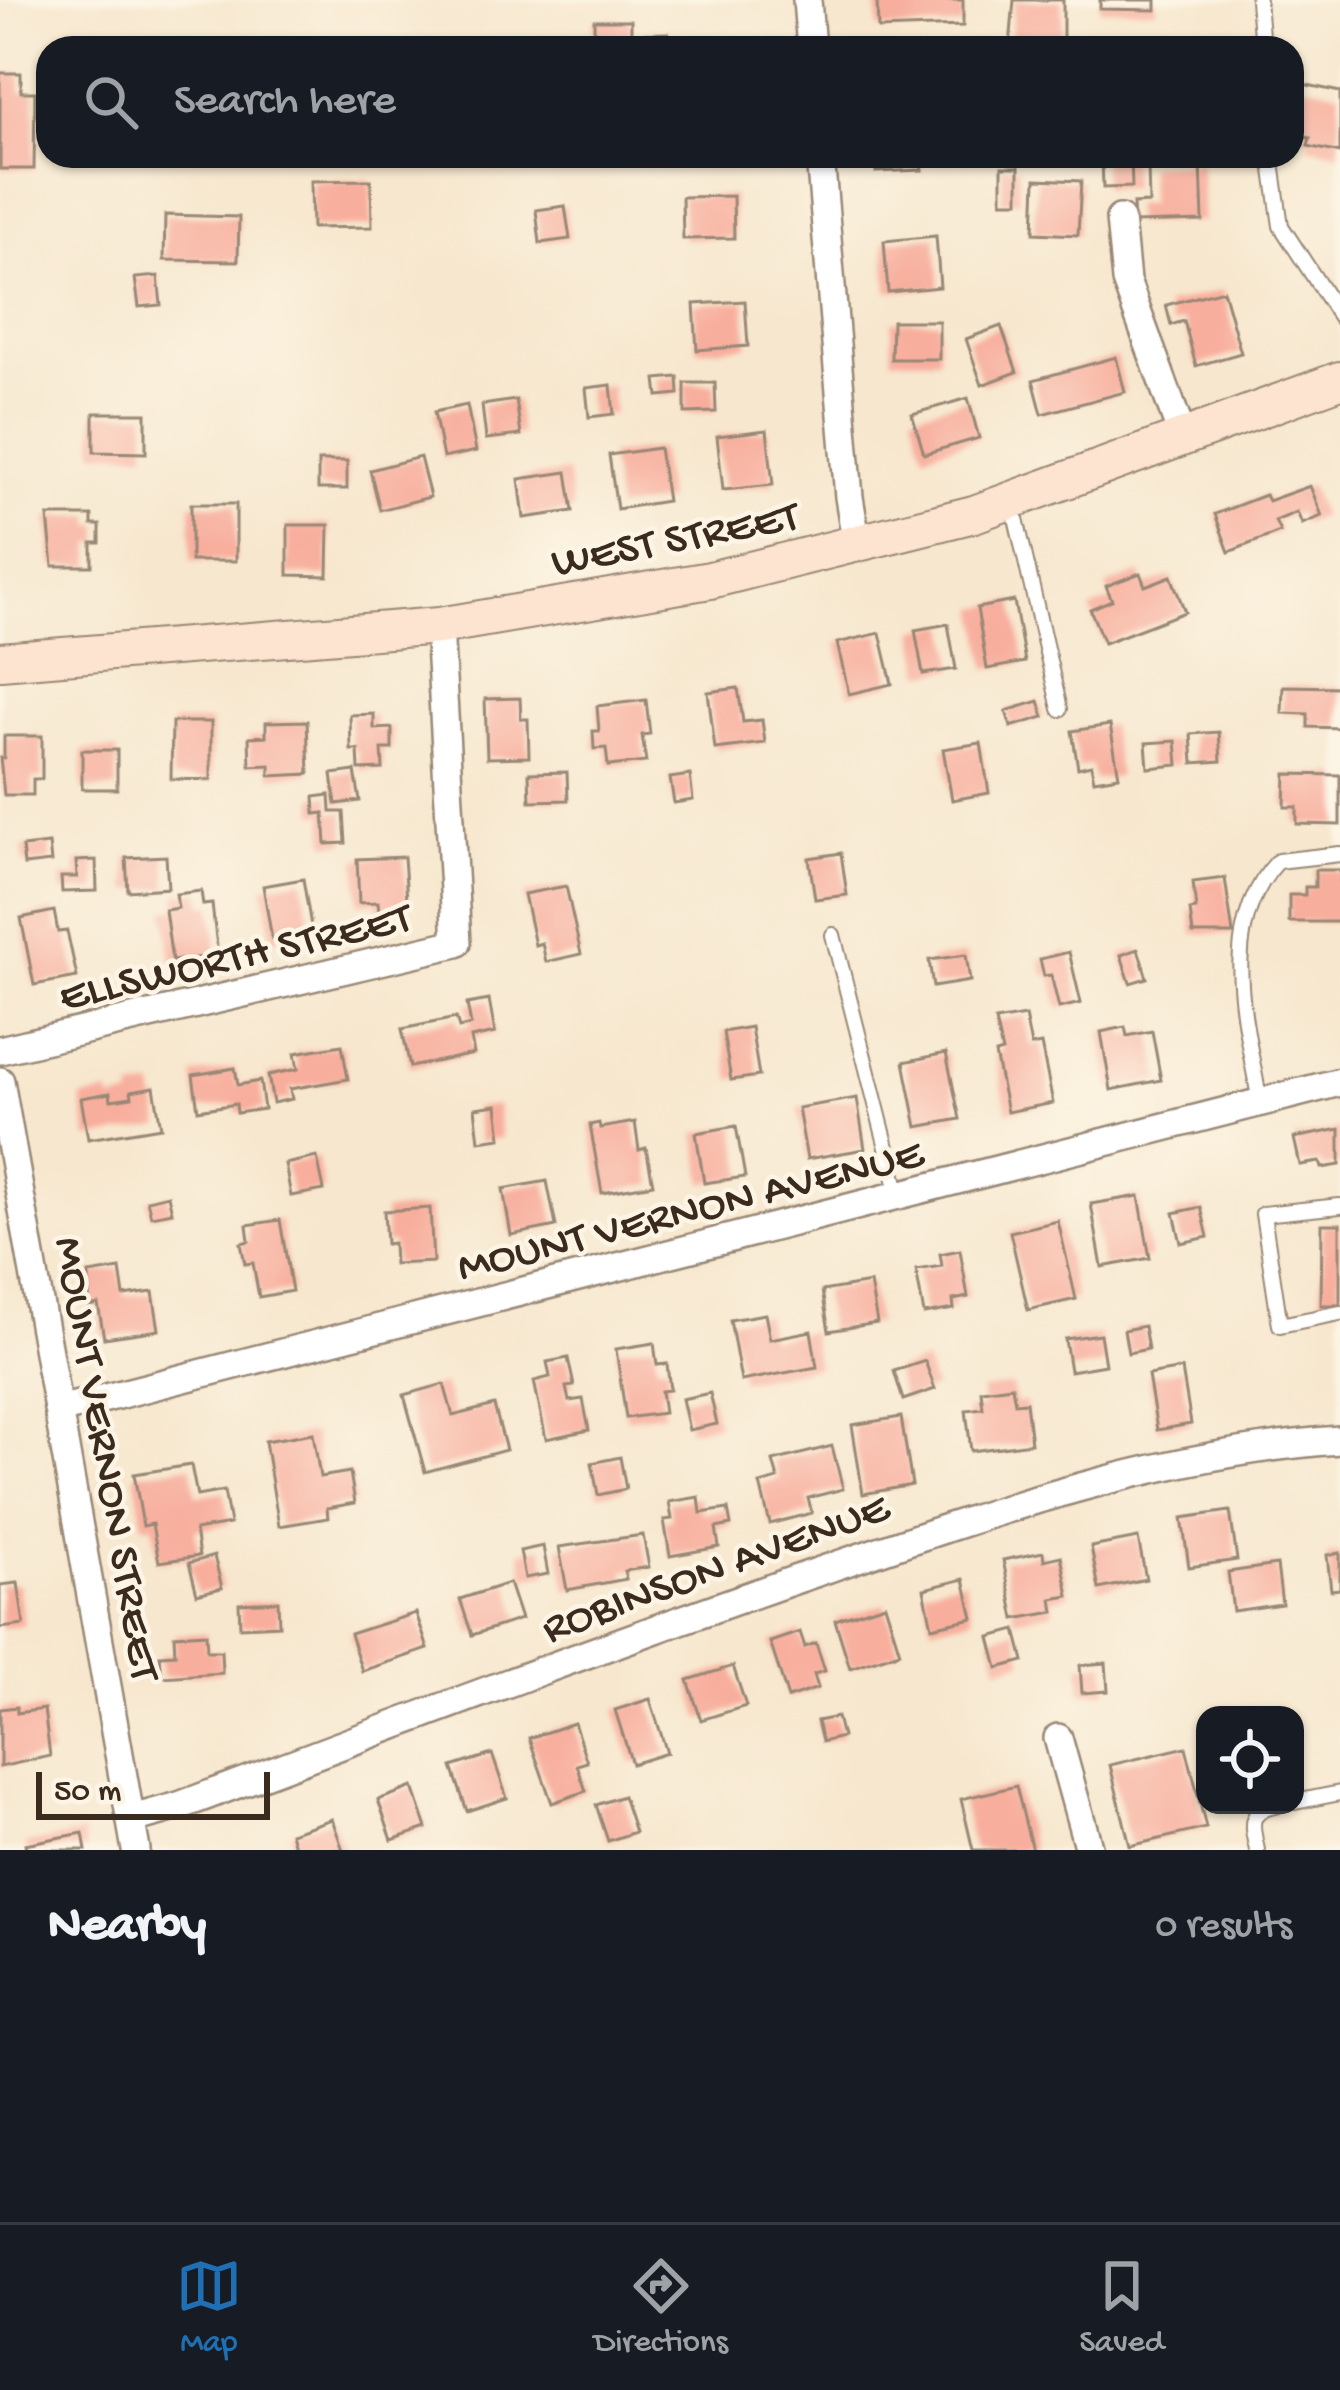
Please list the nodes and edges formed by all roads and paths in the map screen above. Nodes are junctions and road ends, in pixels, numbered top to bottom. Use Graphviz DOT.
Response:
graph roads {
  1 [pos="807,0"];
  2 [pos="1258,0"];
  3 [pos="810,36"];
  4 [pos="1261,36"];
  5 [pos="821,168"];
  6 [pos="1273,168"];
  7 [pos="1120,219"];
  8 [pos="1340,317"];
  9 [pos="1340,380"];
  10 [pos="1183,438"];
  11 [pos="1012,501"];
  12 [pos="857,546"];
  13 [pos="439,626"];
  14 [pos="0,661"];
  15 [pos="1060,709"];
  16 [pos="1340,854"];
  17 [pos="833,935"];
  18 [pos="0,1050"];
  19 [pos="0,1081"];
  20 [pos="1340,1082"];
  21 [pos="1260,1102"];
  22 [pos="899,1195"];
  23 [pos="1340,1206"];
  24 [pos="1340,1313"];
  25 [pos="59,1410"];
  26 [pos="1340,1440"];
  27 [pos="1058,1738"];
  28 [pos="1340,1793"];
  29 [pos="1304,1800"];
  30 [pos="1257,1814"];
  31 [pos="132,1819"];
  32 [pos="136,1850"];
  33 [pos="1089,1850"];
  34 [pos="1257,1850"];
  1 -- 3 [label="street"];
  2 -- 4 [label="lane"];
  5 -- 12 [label="street"];
  6 -- 8 [label="lane"];
  7 -- 10 [label="street"];
  9 -- 10 [label="street, WEST STREET"];
  10 -- 11 [label="street, WEST STREET"];
  11 -- 12 [label="street, WEST STREET"];
  11 -- 15 [label="lane"];
  12 -- 13 [label="street, WEST STREET"];
  13 -- 14 [label="street, WEST STREET"];
  13 -- 18 [label="street, ELLSWORTH STREET"];
  16 -- 21 [label="lane"];
  17 -- 22 [label="lane"];
  19 -- 25 [label="street, MOUNT VERNON STREET"];
  20 -- 21 [label="street, MOUNT VERNON AVENUE"];
  21 -- 22 [label="street, MOUNT VERNON AVENUE"];
  22 -- 25 [label="street, MOUNT VERNON AVENUE"];
  23 -- 24 [label="lane"];
  25 -- 31 [label="street, MOUNT VERNON STREET"];
  26 -- 31 [label="street, ROBINSON AVENUE"];
  27 -- 33 [label="street"];
  28 -- 29 [label="lane"];
  30 -- 34 [label="lane"];
  31 -- 32 [label="street, MOUNT VERNON STREET"];
}
